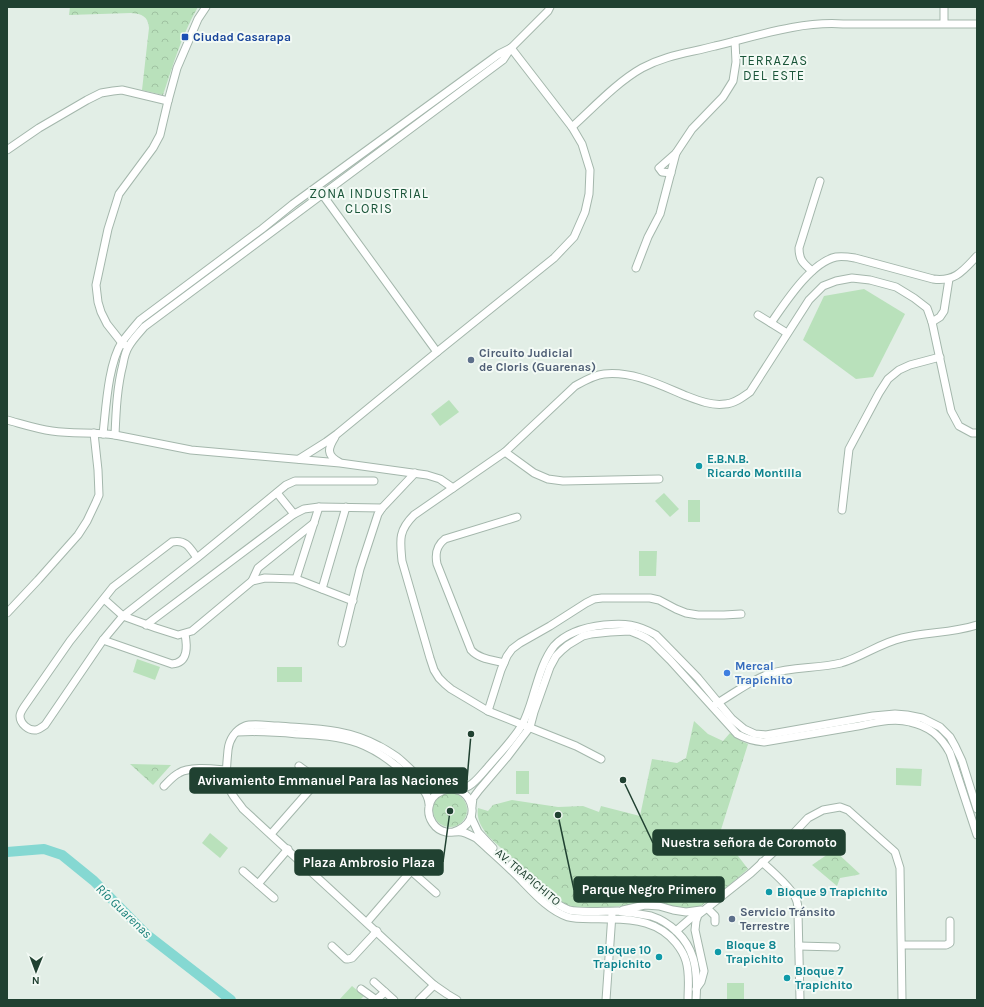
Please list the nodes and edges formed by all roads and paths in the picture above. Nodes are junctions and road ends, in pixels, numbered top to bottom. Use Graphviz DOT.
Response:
graph roads {
  1 [pos="206,7"];
  2 [pos="550,7"];
  3 [pos="944,7"];
  4 [pos="944,23"];
  5 [pos="977,24"];
  6 [pos="735,41"];
  7 [pos="511,48"];
  8 [pos="168,101"];
  9 [pos="572,127"];
  10 [pos="7,150"];
  11 [pos="676,153"];
  12 [pos="671,173"];
  13 [pos="820,181"];
  14 [pos="322,194"];
  15 [pos="977,256"];
  16 [pos="636,268"];
  17 [pos="812,270"];
  18 [pos="950,279"];
  19 [pos="758,315"];
  20 [pos="932,322"];
  21 [pos="771,323"];
  22 [pos="787,333"];
  23 [pos="122,343"];
  24 [pos="128,347"];
  25 [pos="437,352"];
  26 [pos="940,357"];
  27 [pos="7,420"];
  28 [pos="94,433"];
  29 [pos="103,434"];
  30 [pos="337,434"];
  31 [pos="977,434"];
  32 [pos="115,435"];
  33 [pos="505,452"];
  34 [pos="299,459"];
  35 [pos="340,462"];
  36 [pos="416,473"];
  37 [pos="659,480"];
  38 [pos="374,481"];
  39 [pos="453,488"];
  40 [pos="277,493"];
  41 [pos="318,507"];
  42 [pos="346,507"];
  43 [pos="382,508"];
  44 [pos="842,510"];
  45 [pos="294,514"];
  46 [pos="518,517"];
  47 [pos="314,523"];
  48 [pos="198,558"];
  49 [pos="296,579"];
  50 [pos="252,581"];
  51 [pos="322,589"];
  52 [pos="104,599"];
  53 [pos="353,601"];
  54 [pos="7,613"];
  55 [pos="740,614"];
  56 [pos="123,616"];
  57 [pos="146,625"];
  58 [pos="977,625"];
  59 [pos="185,634"];
  60 [pos="103,640"];
  61 [pos="342,643"];
  62 [pos="504,663"];
  63 [pos="716,705"];
  64 [pos="488,711"];
  65 [pos="522,725"];
  66 [pos="530,727"];
  67 [pos="236,732"];
  68 [pos="601,759"];
  69 [pos="299,766"];
  70 [pos="226,770"];
  71 [pos="164,786"];
  72 [pos="974,786"];
  73 [pos="457,790"];
  74 [pos="963,790"];
  75 [pos="438,792"];
  76 [pos="429,805"];
  77 [pos="472,806"];
  78 [pos="977,809"];
  79 [pos="471,817"];
  80 [pos="453,832"];
  81 [pos="271,834"];
  82 [pos="977,835"];
  83 [pos="288,849"];
  84 [pos="401,862"];
  85 [pos="762,862"];
  86 [pos="243,871"];
  87 [pos="411,871"];
  88 [pos="258,884"];
  89 [pos="436,893"];
  90 [pos="274,898"];
  91 [pos="704,909"];
  92 [pos="614,914"];
  93 [pos="367,922"];
  94 [pos="715,922"];
  95 [pos="950,922"];
  96 [pos="678,929"];
  97 [pos="695,930"];
  98 [pos="377,931"];
  99 [pos="902,945"];
  100 [pos="332,946"];
  101 [pos="799,946"];
  102 [pos="836,947"];
  103 [pos="374,982"];
  104 [pos="434,984"];
  105 [pos="361,989"];
  106 [pos="696,989"];
  107 [pos="385,992"];
  108 [pos="394,1000"];
  109 [pos="420,1000"];
  110 [pos="457,1000"];
  111 [pos="606,1000"];
  112 [pos="688,1000"];
  113 [pos="696,1000"];
  114 [pos="800,1000"];
  115 [pos="902,1000"];
  1 -- 8 [label="street"];
  2 -- 7 [label="street"];
  3 -- 4 [label="street"];
  4 -- 5 [label="street"];
  4 -- 6 [label="street"];
  6 -- 9 [label="street"];
  6 -- 11 [label="street"];
  7 -- 9 [label="street"];
  7 -- 14 [label="street"];
  7 -- 23 [label="street"];
  8 -- 10 [label="street"];
  8 -- 23 [label="street"];
  9 -- 25 [label="street"];
  11 -- 12 [label="street"];
  11 -- 12 [label="street"];
  12 -- 16 [label="street"];
  13 -- 17 [label="street"];
  14 -- 24 [label="street"];
  14 -- 25 [label="street"];
  15 -- 18 [label="street"];
  17 -- 18 [label="street"];
  17 -- 21 [label="street"];
  18 -- 20 [label="street"];
  19 -- 21 [label="street"];
  20 -- 22 [label="street"];
  20 -- 26 [label="street"];
  21 -- 22 [label="street"];
  22 -- 33 [label="street"];
  23 -- 24 [label="street"];
  23 -- 29 [label="street"];
  24 -- 32 [label="street"];
  25 -- 30 [label="street"];
  26 -- 31 [label="street"];
  26 -- 44 [label="street"];
  27 -- 28 [label="street"];
  28 -- 29 [label="street"];
  28 -- 54 [label="street"];
  29 -- 32 [label="street"];
  30 -- 34 [label="street"];
  30 -- 35 [label="street"];
  32 -- 34 [label="street"];
  33 -- 37 [label="street"];
  33 -- 39 [label="street"];
  34 -- 35 [label="street"];
  35 -- 36 [label="street"];
  36 -- 39 [label="street"];
  36 -- 43 [label="street"];
  38 -- 40 [label="street"];
  39 -- 64 [label="street"];
  40 -- 45 [label="street"];
  40 -- 48 [label="street"];
  41 -- 42 [label="street"];
  41 -- 45 [label="street"];
  41 -- 47 [label="street"];
  42 -- 43 [label="street"];
  42 -- 51 [label="street"];
  43 -- 53 [label="street"];
  45 -- 57 [label="street"];
  46 -- 62 [label="street"];
  47 -- 49 [label="street"];
  47 -- 50 [label="street"];
  48 -- 52 [label="street"];
  48 -- 56 [label="street"];
  49 -- 50 [label="street"];
  49 -- 51 [label="street"];
  50 -- 59 [label="street"];
  51 -- 53 [label="street"];
  52 -- 56 [label="street"];
  52 -- 60 [label="street"];
  53 -- 61 [label="street"];
  55 -- 62 [label="street"];
  56 -- 57 [label="street"];
  56 -- 60 [label="street"];
  57 -- 59 [label="street"];
  58 -- 63 [label="street"];
  59 -- 60 [label="street"];
  62 -- 64 [label="street"];
  63 -- 65 [label="street"];
  63 -- 66 [label="street"];
  63 -- 72 [label="street"];
  63 -- 74 [label="street"];
  64 -- 65 [label="street"];
  65 -- 66 [label="street"];
  65 -- 73 [label="street"];
  66 -- 68 [label="street"];
  66 -- 77 [label="street"];
  67 -- 70 [label="street"];
  67 -- 75 [label="street"];
  67 -- 76 [label="street"];
  69 -- 81 [label="street"];
  70 -- 71 [label="street"];
  70 -- 81 [label="street"];
  72 -- 74 [label="street"];
  72 -- 78 [label="street"];
  73 -- 75 [label="street"];
  73 -- 77 [label="street"];
  74 -- 82 [label="street"];
  75 -- 76 [label="street"];
  76 -- 80 [label="street"];
  77 -- 79 [label="street"];
  79 -- 80 [label="street"];
  79 -- 92 [label="street, AV. TRAPICHITO"];
  80 -- 92 [label="street"];
  81 -- 83 [label="street"];
  83 -- 88 [label="street"];
  83 -- 93 [label="street"];
  84 -- 87 [label="street"];
  85 -- 91 [label="street"];
  85 -- 99 [label="street"];
  85 -- 101 [label="street"];
  86 -- 88 [label="street"];
  87 -- 89 [label="street"];
  87 -- 93 [label="street"];
  88 -- 90 [label="street"];
  91 -- 92 [label="street"];
  91 -- 94 [label="street"];
  91 -- 96 [label="street"];
  91 -- 97 [label="street"];
  92 -- 96 [label="street, AV. TRAPICHITO"];
  92 -- 111 [label="street"];
  92 -- 112 [label="street"];
  93 -- 98 [label="street"];
  95 -- 99 [label="street"];
  96 -- 97 [label="street, AV. TRAPICHITO"];
  96 -- 106 [label="street, AV. TRAPICHITO"];
  97 -- 106 [label="street, AV. TRAPICHITO"];
  98 -- 100 [label="street"];
  98 -- 104 [label="street"];
  99 -- 115 [label="street"];
  101 -- 102 [label="street"];
  101 -- 114 [label="street"];
  103 -- 107 [label="street"];
  104 -- 109 [label="street"];
  104 -- 110 [label="street"];
  105 -- 107 [label="street"];
  106 -- 113 [label="street, AV. TRAPICHITO"];
  107 -- 108 [label="street"];
}
